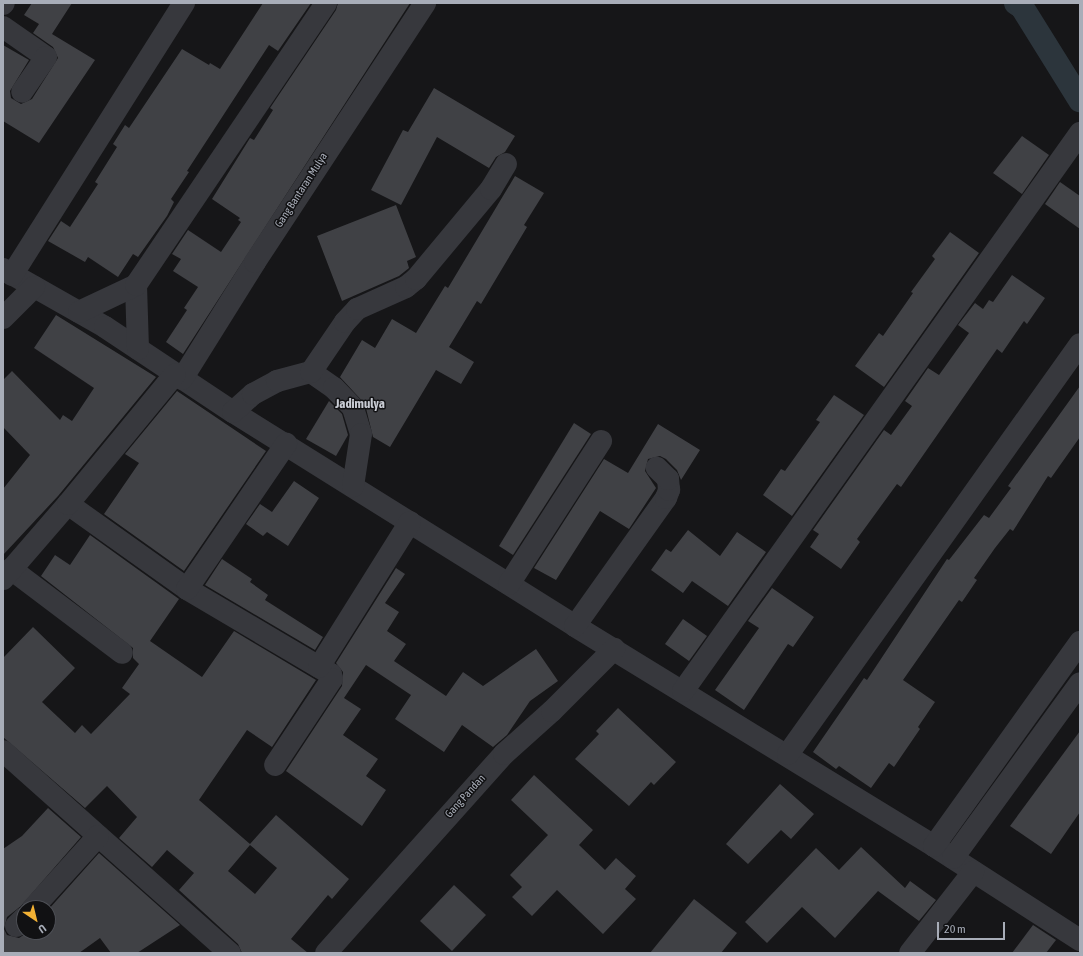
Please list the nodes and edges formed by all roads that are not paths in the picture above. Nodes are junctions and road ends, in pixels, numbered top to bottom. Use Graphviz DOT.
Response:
graph roads {
  1 [pos="184,3"];
  2 [pos="326,3"];
  3 [pos="425,3"];
  4 [pos="3,26"];
  5 [pos="22,92"];
  6 [pos="1080,133"];
  7 [pos="506,164"];
  8 [pos="8,272"];
  9 [pos="136,285"];
  10 [pos="34,287"];
  11 [pos="79,312"];
  12 [pos="3,318"];
  13 [pos="1080,344"];
  14 [pos="138,349"];
  15 [pos="311,372"];
  16 [pos="178,377"];
  17 [pos="234,412"];
  18 [pos="601,441"];
  19 [pos="286,444"];
  20 [pos="657,468"];
  21 [pos="353,486"];
  22 [pos="68,504"];
  23 [pos="410,522"];
  24 [pos="7,574"];
  25 [pos="508,584"];
  26 [pos="187,589"];
  27 [pos="575,626"];
  28 [pos="1080,642"];
  29 [pos="614,649"];
  30 [pos="122,654"];
  31 [pos="319,667"];
  32 [pos="1080,683"];
  33 [pos="683,691"];
  34 [pos="3,751"];
  35 [pos="788,754"];
  36 [pos="275,765"];
  37 [pos="98,836"];
  38 [pos="934,846"];
  39 [pos="953,858"];
  40 [pos="973,872"];
  41 [pos="40,900"];
  42 [pos="1080,940"];
  43 [pos="336,950"];
  44 [pos="230,953"];
  45 [pos="910,953"];
  1 -- 8 [label="street"];
  2 -- 9 [label="street"];
  3 -- 16 [label="street, Gang Bantaran Mulya"];
  4 -- 5 [label="street"];
  6 -- 33 [label="street"];
  7 -- 15 [label="street"];
  8 -- 10 [label="street"];
  9 -- 11 [label="street"];
  9 -- 14 [label="street"];
  10 -- 11 [label="street"];
  10 -- 12 [label="street"];
  11 -- 14 [label="street"];
  13 -- 35 [label="street"];
  14 -- 16 [label="street"];
  15 -- 17 [label="street"];
  15 -- 21 [label="street"];
  16 -- 17 [label="street"];
  16 -- 22 [label="street, Gang Bantaran Mulya"];
  17 -- 19 [label="street"];
  18 -- 25 [label="street"];
  19 -- 21 [label="street"];
  19 -- 26 [label="street"];
  20 -- 27 [label="street"];
  21 -- 23 [label="street"];
  22 -- 24 [label="street, Gang Bantaran Mulya"];
  22 -- 26 [label="street"];
  23 -- 25 [label="street"];
  23 -- 31 [label="street"];
  24 -- 30 [label="street"];
  25 -- 27 [label="street"];
  26 -- 31 [label="street"];
  27 -- 29 [label="street"];
  28 -- 38 [label="street"];
  29 -- 33 [label="street"];
  29 -- 43 [label="street, Gang Pandan"];
  31 -- 36 [label="street"];
  32 -- 39 [label="street"];
  33 -- 35 [label="street"];
  34 -- 37 [label="street"];
  35 -- 38 [label="street"];
  37 -- 41 [label="street"];
  37 -- 44 [label="street"];
  38 -- 39 [label="street"];
  39 -- 40 [label="street"];
  40 -- 42 [label="street"];
  40 -- 45 [label="street"];
}
